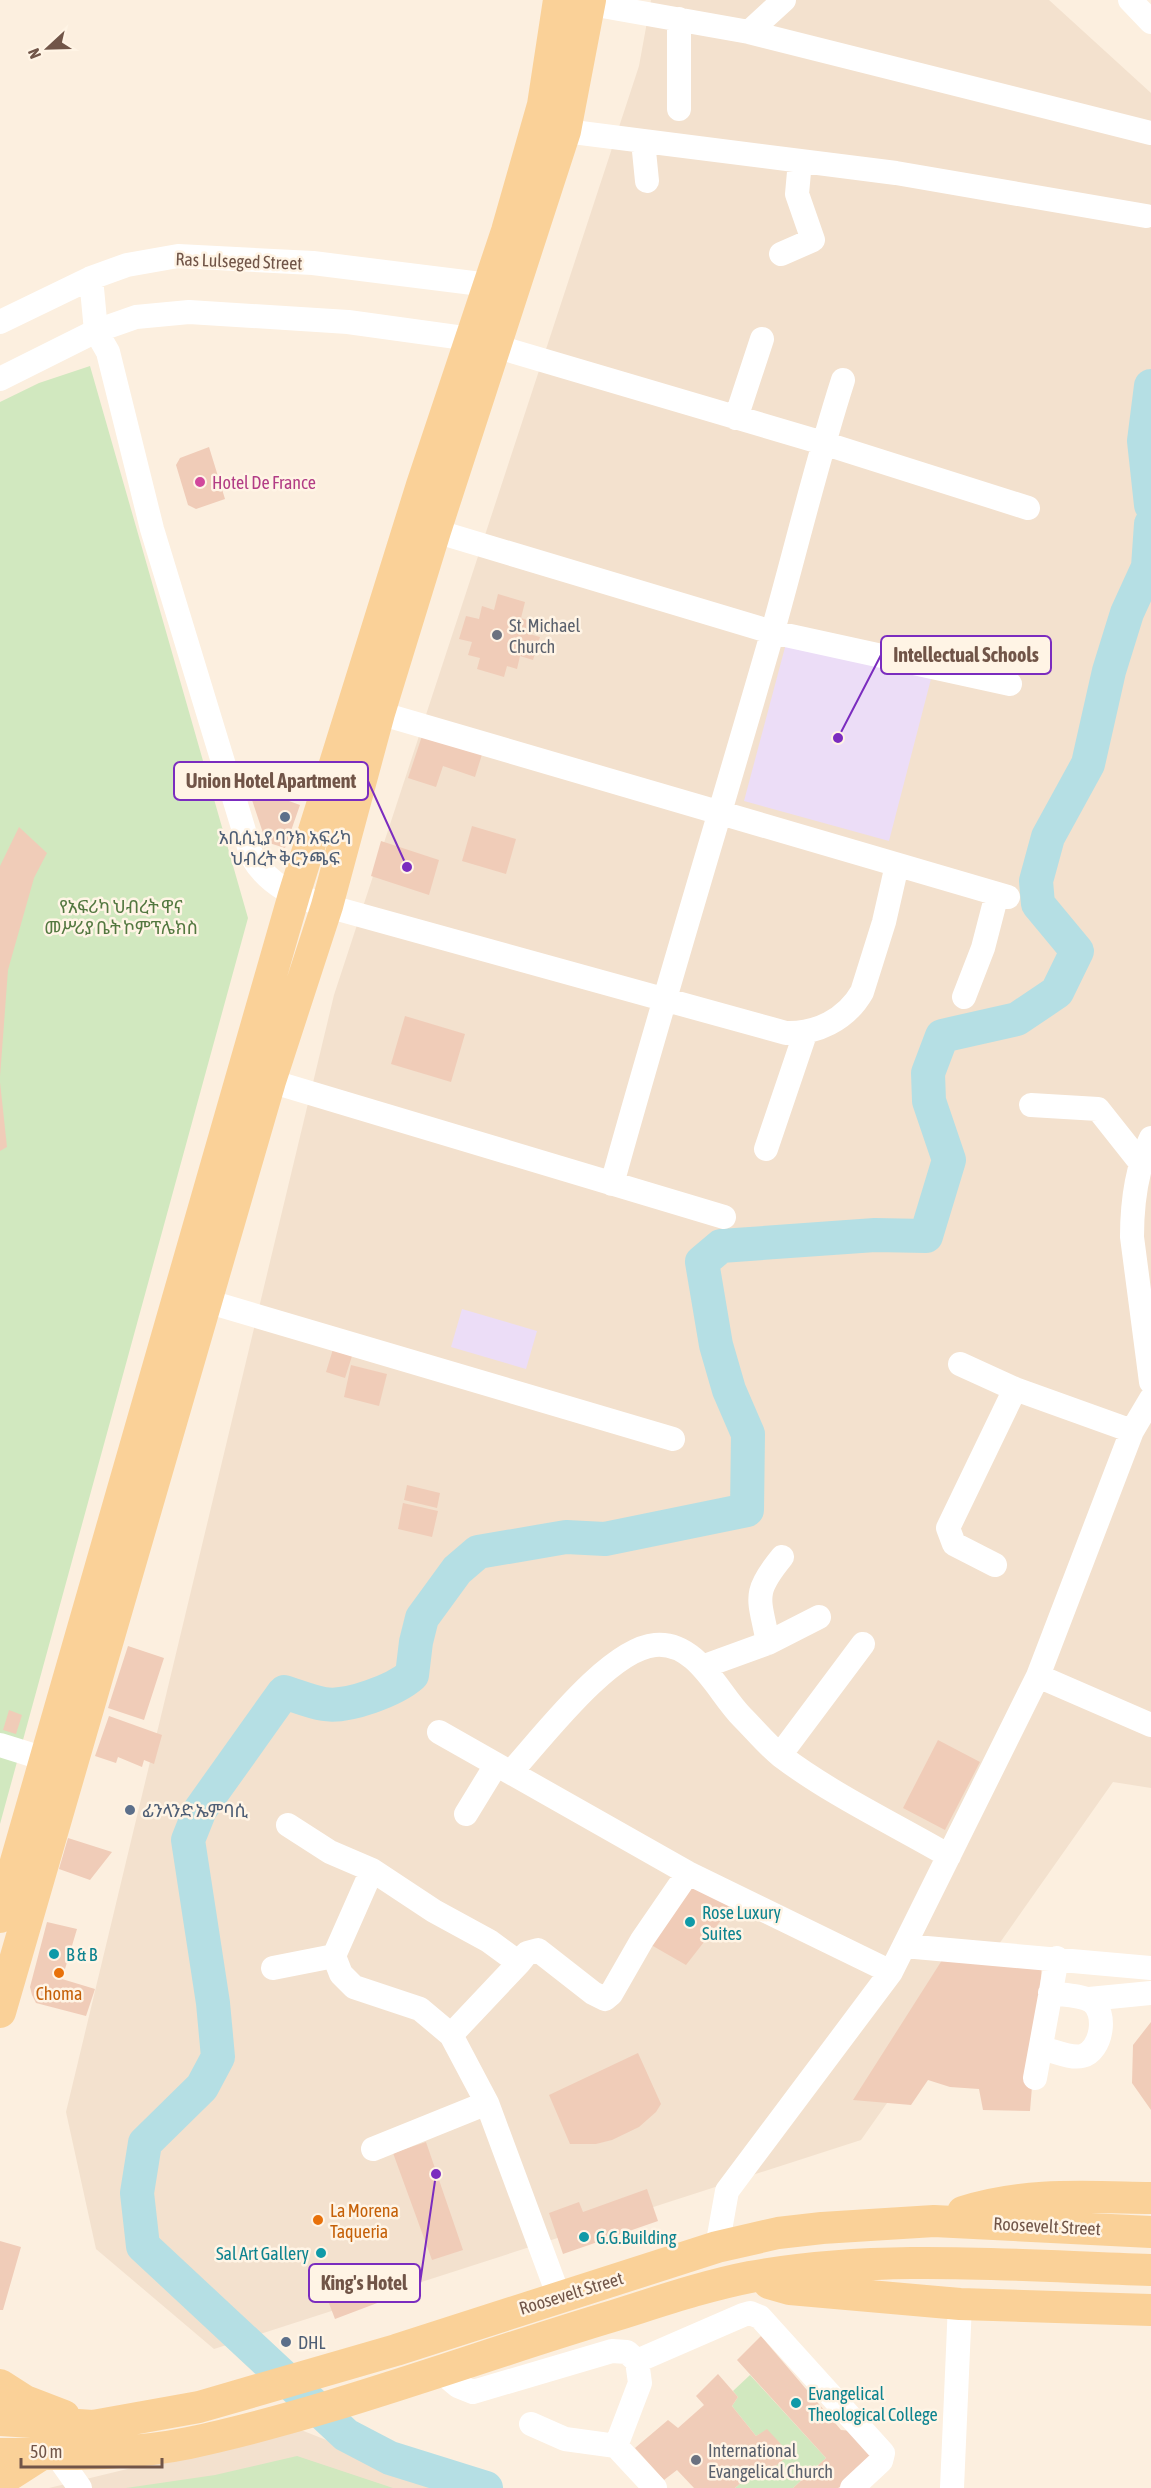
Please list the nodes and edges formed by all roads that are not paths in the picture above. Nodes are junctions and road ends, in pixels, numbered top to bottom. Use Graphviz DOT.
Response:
graph roads {
  1 [pos="784,0"];
  2 [pos="1130,0"];
  3 [pos="577,1"];
  4 [pos="679,19"];
  5 [pos="1151,22"];
  6 [pos="749,32"];
  7 [pos="679,109"];
  8 [pos="565,131"];
  9 [pos="1151,133"];
  10 [pos="643,141"];
  11 [pos="800,161"];
  12 [pos="647,181"];
  13 [pos="1146,216"];
  14 [pos="782,254"];
  15 [pos="91,278"];
  16 [pos="489,285"];
  17 [pos="0,322"];
  18 [pos="96,331"];
  19 [pos="762,339"];
  20 [pos="484,343"];
  21 [pos="0,379"];
  22 [pos="843,380"];
  23 [pos="736,417"];
  24 [pos="823,442"];
  25 [pos="1028,508"];
  26 [pos="435,531"];
  27 [pos="772,632"];
  28 [pos="1010,684"];
  29 [pos="379,713"];
  30 [pos="719,814"];
  31 [pos="897,865"];
  32 [pos="294,895"];
  33 [pos="327,906"];
  34 [pos="964,997"];
  35 [pos="663,999"];
  36 [pos="805,1034"];
  37 [pos="270,1081"];
  38 [pos="1031,1105"];
  39 [pos="1151,1138"];
  40 [pos="766,1149"];
  41 [pos="1140,1162"];
  42 [pos="612,1184"];
  43 [pos="724,1217"];
  44 [pos="202,1282"];
  45 [pos="960,1364"];
  46 [pos="1151,1382"];
  47 [pos="1015,1389"];
  48 [pos="1151,1399"];
  49 [pos="1132,1431"];
  50 [pos="673,1439"];
  51 [pos="782,1557"];
  52 [pos="994,1565"];
  53 [pos="819,1617"];
  54 [pos="768,1643"];
  55 [pos="863,1644"];
  56 [pos="702,1667"];
  57 [pos="1038,1676"];
  58 [pos="1151,1725"];
  59 [pos="439,1732"];
  60 [pos="0,1745"];
  61 [pos="780,1755"];
  62 [pos="59,1763"];
  63 [pos="503,1768"];
  64 [pos="466,1815"];
  65 [pos="288,1825"];
  66 [pos="949,1856"];
  67 [pos="372,1870"];
  68 [pos="688,1873"];
  69 [pos="0,1917"];
  70 [pos="904,1946"];
  71 [pos="334,1956"];
  72 [pos="1057,1958"];
  73 [pos="519,1963"];
  74 [pos="273,1968"];
  75 [pos="1151,1968"];
  76 [pos="891,1972"];
  77 [pos="1050,1993"];
  78 [pos="1151,1993"];
  79 [pos="1089,1999"];
  80 [pos="0,2012"];
  81 [pos="451,2035"];
  82 [pos="1041,2048"];
  83 [pos="1035,2078"];
  84 [pos="487,2103"];
  85 [pos="373,2149"];
  86 [pos="1151,2198"];
  87 [pos="934,2221"];
  88 [pos="1151,2232"];
  89 [pos="717,2247"];
  90 [pos="1151,2270"];
  91 [pos="751,2277"];
  92 [pos="559,2297"];
  93 [pos="960,2304"];
  94 [pos="1151,2310"];
  95 [pos="637,2361"];
  96 [pos="426,2375"];
  97 [pos="0,2385"];
  98 [pos="0,2420"];
  99 [pos="531,2424"];
  100 [pos="93,2426"];
  101 [pos="616,2446"];
  102 [pos="0,2454"];
  103 [pos="49,2454"];
  104 [pos="0,2481"];
  105 [pos="80,2488"];
  106 [pos="655,2488"];
  107 [pos="852,2488"];
  108 [pos="952,2488"];
  1 -- 6 [label="street"];
  2 -- 5 [label="street"];
  3 -- 4 [label="street"];
  3 -- 8 [label="main road"];
  3 -- 16 [label="main road"];
  4 -- 6 [label="street"];
  4 -- 7 [label="street"];
  6 -- 9 [label="street"];
  8 -- 10 [label="street"];
  8 -- 20 [label="main road"];
  10 -- 11 [label="street"];
  10 -- 12 [label="street"];
  11 -- 13 [label="street"];
  11 -- 14 [label="street"];
  15 -- 16 [label="street, Ras Lulseged Street"];
  15 -- 17 [label="street, Ras Lulseged Street"];
  15 -- 18 [label="street"];
  16 -- 20 [label="main road"];
  18 -- 20 [label="street"];
  18 -- 21 [label="street"];
  18 -- 32 [label="street"];
  19 -- 23 [label="street"];
  20 -- 23 [label="street"];
  20 -- 26 [label="main road"];
  20 -- 32 [label="main road"];
  22 -- 24 [label="street"];
  23 -- 24 [label="street"];
  24 -- 25 [label="street"];
  24 -- 27 [label="street"];
  26 -- 27 [label="street"];
  26 -- 29 [label="main road"];
  27 -- 28 [label="street"];
  27 -- 30 [label="street"];
  29 -- 30 [label="street"];
  29 -- 33 [label="main road"];
  30 -- 31 [label="street"];
  30 -- 35 [label="street"];
  31 -- 34 [label="street"];
  31 -- 36 [label="street"];
  32 -- 33 [label="street"];
  32 -- 44 [label="main road"];
  33 -- 35 [label="street"];
  33 -- 37 [label="main road"];
  35 -- 36 [label="street"];
  35 -- 42 [label="street"];
  36 -- 40 [label="street"];
  37 -- 42 [label="street"];
  37 -- 44 [label="main road"];
  38 -- 41 [label="street"];
  39 -- 41 [label="street"];
  41 -- 46 [label="street"];
  42 -- 43 [label="street"];
  44 -- 50 [label="street"];
  44 -- 62 [label="main road"];
  45 -- 47 [label="street"];
  47 -- 49 [label="street"];
  47 -- 52 [label="street"];
  48 -- 49 [label="street"];
  49 -- 57 [label="street"];
  51 -- 54 [label="street"];
  53 -- 54 [label="street"];
  54 -- 56 [label="street"];
  55 -- 61 [label="street"];
  56 -- 61 [label="street"];
  56 -- 63 [label="street"];
  57 -- 58 [label="street"];
  57 -- 66 [label="street"];
  59 -- 63 [label="street"];
  60 -- 62 [label="street"];
  61 -- 66 [label="street"];
  62 -- 69 [label="main road"];
  62 -- 80 [label="main road"];
  63 -- 64 [label="street"];
  63 -- 68 [label="street"];
  65 -- 67 [label="street"];
  66 -- 70 [label="street"];
  67 -- 71 [label="street"];
  67 -- 73 [label="street"];
  68 -- 73 [label="street"];
  68 -- 76 [label="street"];
  70 -- 72 [label="street"];
  70 -- 76 [label="street"];
  71 -- 74 [label="street"];
  71 -- 81 [label="street"];
  72 -- 75 [label="street"];
  72 -- 77 [label="street"];
  73 -- 81 [label="street"];
  76 -- 89 [label="street"];
  77 -- 79 [label="street"];
  77 -- 82 [label="street"];
  78 -- 79 [label="street"];
  79 -- 82 [label="street"];
  81 -- 84 [label="street"];
  82 -- 83 [label="street"];
  84 -- 85 [label="street"];
  84 -- 92 [label="street"];
  86 -- 87 [label="main road"];
  87 -- 88 [label="main road, Roosevelt Street"];
  87 -- 89 [label="main road, Roosevelt Street"];
  89 -- 92 [label="main road, Roosevelt Street"];
  90 -- 91 [label="main road, Roosevelt Street"];
  91 -- 93 [label="main road"];
  91 -- 96 [label="main road, Roosevelt Street"];
  92 -- 100 [label="main road, Roosevelt Street"];
  93 -- 94 [label="main road"];
  93 -- 108 [label="street"];
  95 -- 96 [label="street"];
  95 -- 101 [label="street"];
  95 -- 107 [label="street"];
  96 -- 103 [label="main road, Roosevelt Street"];
  97 -- 100 [label="main road"];
  98 -- 100 [label="main road, Roosevelt Street"];
  99 -- 101 [label="street"];
  101 -- 106 [label="street"];
  102 -- 103 [label="main road, Roosevelt Street"];
  103 -- 104 [label="main road"];
  103 -- 105 [label="street"];
}
